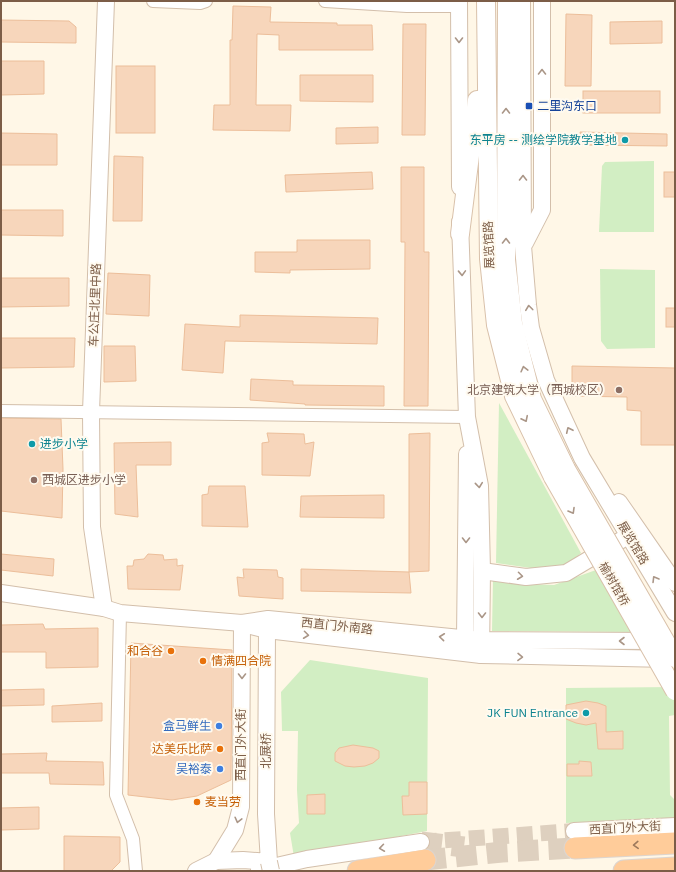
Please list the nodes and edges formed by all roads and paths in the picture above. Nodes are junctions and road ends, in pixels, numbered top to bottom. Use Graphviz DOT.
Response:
graph roads {
  1 [pos="106,1"];
  2 [pos="153,1"];
  3 [pos="206,1"];
  4 [pos="325,1"];
  5 [pos="486,1"];
  6 [pos="507,1"];
  7 [pos="522,1"];
  8 [pos="542,1"];
  9 [pos="459,4"];
  10 [pos="486,22"];
  11 [pos="460,234"];
  12 [pos="523,246"];
  13 [pos="1,411"];
  14 [pos="91,412"];
  15 [pos="467,417"];
  16 [pos="582,458"];
  17 [pos="560,473"];
  18 [pos="628,536"];
  19 [pos="482,571"];
  20 [pos="675,583"];
  21 [pos="1,593"];
  22 [pos="104,608"];
  23 [pos="120,613"];
  24 [pos="675,613"];
  25 [pos="242,624"];
  26 [pos="268,625"];
  27 [pos="675,641"];
  28 [pos="476,645"];
  29 [pos="675,659"];
  30 [pos="675,691"];
  31 [pos="675,826"];
  32 [pos="574,840"];
  33 [pos="675,843"];
  34 [pos="423,851"];
  35 [pos="216,861"];
  36 [pos="270,866"];
  37 [pos="675,868"];
  38 [pos="136,871"];
  39 [pos="196,871"];
  40 [pos="253,871"];
  41 [pos="358,871"];
  42 [pos="624,871"];
  1 -- 14 [label="street, 车公庄北里中路"];
  2 -- 3 [label="street"];
  4 -- 9 [label="street"];
  5 -- 10 [label="main road, 展览馆路"];
  17 -- 6 [label="main road, 展览馆路, one-way"];
  12 -- 7 [label="street, 展览馆路, one-way"];
  12 -- 8 [label="street, one-way"];
  9 -- 11 [label="street, one-way"];
  10 -- 11 [label="main road"];
  10 -- 17 [label="main road, 展览馆路, one-way"];
  11 -- 15 [label="street, one-way"];
  16 -- 12 [label="street, 展览馆路, one-way"];
  13 -- 14 [label="street"];
  14 -- 15 [label="street"];
  14 -- 22 [label="street, 车公庄北里中路"];
  15 -- 19 [label="street, one-way"];
  15 -- 28 [label="street, one-way"];
  16 -- 18 [label="street, 展览馆路"];
  16 -- 20 [label="street"];
  17 -- 29 [label="main road, 榆树馆桥, bridge"];
  17 -- 30 [label="main road, 榆树馆桥, one-way, bridge"];
  19 -- 18 [label="street, one-way"];
  24 -- 18 [label="street, 展览馆路, one-way"];
  19 -- 28 [label="street, one-way"];
  21 -- 22 [label="street"];
  22 -- 23 [label="street"];
  23 -- 25 [label="street"];
  23 -- 38 [label="street"];
  25 -- 26 [label="street"];
  25 -- 35 [label="street, 西直门外大街, one-way"];
  26 -- 28 [label="street, 西直门外南路, one-way"];
  28 -- 26 [label="street, 西直门外南路, one-way"];
  26 -- 36 [label="street, 北展桥"];
  27 -- 28 [label="street, 西直门外南路, one-way"];
  28 -- 29 [label="street, 西直门外南路, one-way"];
  31 -- 32 [label="street, 西直门外大街"];
  33 -- 32 [label="highway, 西直门外大街, one-way"];
  34 -- 40 [label="street, one-way"];
  34 -- 41 [label="highway"];
  35 -- 36 [label="street"];
  35 -- 39 [label="street"];
  37 -- 42 [label="highway"];
}
